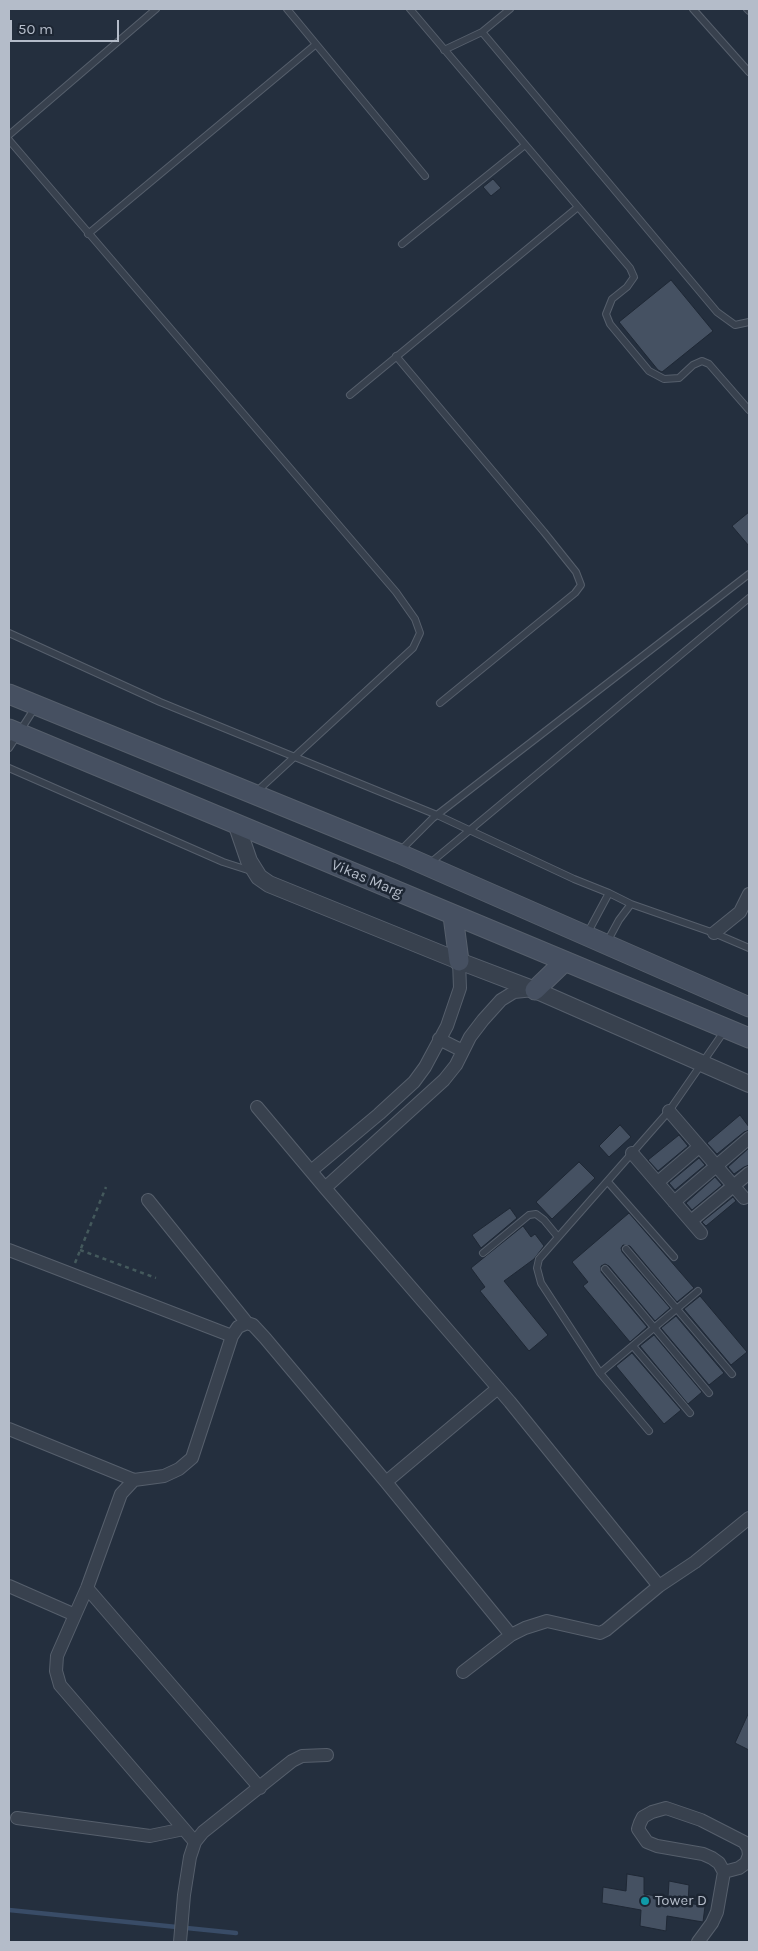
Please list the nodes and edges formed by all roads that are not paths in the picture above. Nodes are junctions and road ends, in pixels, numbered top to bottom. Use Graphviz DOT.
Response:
graph roads {
  1 [pos="156,9"];
  2 [pos="287,9"];
  3 [pos="410,9"];
  4 [pos="510,9"];
  5 [pos="692,9"];
  6 [pos="482,32"];
  7 [pos="316,44"];
  8 [pos="444,50"];
  9 [pos="749,72"];
  10 [pos="9,135"];
  11 [pos="9,140"];
  12 [pos="525,145"];
  13 [pos="425,176"];
  14 [pos="578,207"];
  15 [pos="88,234"];
  16 [pos="402,244"];
  17 [pos="749,322"];
  18 [pos="396,356"];
  19 [pos="350,395"];
  20 [pos="749,410"];
  21 [pos="749,574"];
  22 [pos="749,598"];
  23 [pos="9,633"];
  24 [pos="9,694"];
  25 [pos="440,703"];
  26 [pos="37,705"];
  27 [pos="12,737"];
  28 [pos="293,757"];
  29 [pos="9,768"];
  30 [pos="254,794"];
  31 [pos="438,815"];
  32 [pos="236,823"];
  33 [pos="469,830"];
  34 [pos="398,853"];
  35 [pos="427,865"];
  36 [pos="257,873"];
  37 [pos="609,893"];
  38 [pos="749,894"];
  39 [pos="631,904"];
  40 [pos="453,916"];
  41 [pos="714,933"];
  42 [pos="586,936"];
  43 [pos="606,945"];
  44 [pos="749,948"];
  45 [pos="459,961"];
  46 [pos="564,962"];
  47 [pos="535,990"];
  48 [pos="749,1007"];
  49 [pos="726,1028"];
  50 [pos="749,1038"];
  51 [pos="439,1039"];
  52 [pos="463,1051"];
  53 [pos="701,1063"];
  54 [pos="749,1084"];
  55 [pos="257,1107"];
  56 [pos="669,1111"];
  57 [pos="749,1138"];
  58 [pos="699,1147"];
  59 [pos="632,1153"];
  60 [pos="716,1166"];
  61 [pos="311,1171"];
  62 [pos="749,1173"];
  63 [pos="608,1182"];
  64 [pos="658,1182"];
  65 [pos="734,1186"];
  66 [pos="324,1188"];
  67 [pos="744,1198"];
  68 [pos="148,1200"];
  69 [pos="674,1202"];
  70 [pos="691,1221"];
  71 [pos="701,1233"];
  72 [pos="558,1237"];
  73 [pos="626,1249"];
  74 [pos="9,1250"];
  75 [pos="483,1253"];
  76 [pos="674,1257"];
  77 [pos="605,1268"];
  78 [pos="698,1291"];
  79 [pos="677,1309"];
  80 [pos="246,1323"];
  81 [pos="655,1328"];
  82 [pos="232,1336"];
  83 [pos="633,1346"];
  84 [pos="600,1373"];
  85 [pos="732,1374"];
  86 [pos="498,1388"];
  87 [pos="709,1393"];
  88 [pos="690,1413"];
  89 [pos="9,1429"];
  90 [pos="649,1431"];
  91 [pos="134,1480"];
  92 [pos="386,1482"];
  93 [pos="749,1518"];
  94 [pos="9,1586"];
  95 [pos="659,1586"];
  96 [pos="87,1588"];
  97 [pos="75,1615"];
  98 [pos="511,1635"];
  99 [pos="463,1672"];
  100 [pos="327,1755"];
  101 [pos="260,1788"];
  102 [pos="17,1818"];
  103 [pos="184,1829"];
  104 [pos="195,1842"];
  105 [pos="724,1872"];
  106 [pos="180,1938"];
  107 [pos="698,1942"];
  1 -- 10 [label="lane"];
  2 -- 7 [label="lane"];
  3 -- 8 [label="lane"];
  4 -- 6 [label="lane"];
  5 -- 9 [label="lane"];
  6 -- 8 [label="lane"];
  6 -- 17 [label="lane"];
  7 -- 13 [label="lane"];
  7 -- 15 [label="lane"];
  8 -- 12 [label="lane"];
  11 -- 15 [label="lane"];
  12 -- 14 [label="lane"];
  12 -- 16 [label="lane"];
  14 -- 18 [label="lane"];
  14 -- 20 [label="lane"];
  15 -- 28 [label="lane"];
  18 -- 19 [label="lane"];
  18 -- 25 [label="lane"];
  21 -- 31 [label="lane"];
  22 -- 33 [label="lane"];
  23 -- 28 [label="lane"];
  24 -- 26 [label="main road"];
  26 -- 27 [label="lane"];
  26 -- 30 [label="main road"];
  27 -- 32 [label="main road, Vikas Marg"];
  28 -- 30 [label="lane"];
  28 -- 31 [label="lane"];
  29 -- 36 [label="lane"];
  30 -- 34 [label="main road"];
  31 -- 33 [label="lane"];
  31 -- 34 [label="lane"];
  32 -- 36 [label="street"];
  32 -- 40 [label="main road, Vikas Marg"];
  33 -- 35 [label="lane"];
  33 -- 37 [label="lane"];
  34 -- 35 [label="main road"];
  35 -- 42 [label="main road"];
  36 -- 45 [label="street"];
  37 -- 39 [label="lane"];
  37 -- 42 [label="lane"];
  38 -- 41 [label="street"];
  39 -- 41 [label="lane"];
  39 -- 43 [label="lane"];
  40 -- 45 [label="main road"];
  40 -- 46 [label="main road, Vikas Marg"];
  41 -- 44 [label="lane"];
  42 -- 43 [label="main road"];
  43 -- 48 [label="main road"];
  45 -- 47 [label="street"];
  45 -- 51 [label="street"];
  46 -- 47 [label="main road"];
  46 -- 49 [label="main road, Vikas Marg"];
  47 -- 52 [label="street"];
  47 -- 53 [label="street"];
  49 -- 50 [label="main road, Vikas Marg"];
  49 -- 53 [label="lane"];
  51 -- 52 [label="street"];
  51 -- 61 [label="street"];
  52 -- 66 [label="street"];
  53 -- 54 [label="street"];
  53 -- 56 [label="lane"];
  55 -- 61 [label="street"];
  56 -- 58 [label="street"];
  56 -- 59 [label="lane"];
  57 -- 60 [label="street"];
  58 -- 60 [label="street"];
  58 -- 64 [label="street"];
  59 -- 63 [label="lane"];
  59 -- 64 [label="street"];
  60 -- 65 [label="street"];
  60 -- 69 [label="street"];
  61 -- 66 [label="street"];
  62 -- 65 [label="street"];
  63 -- 72 [label="lane"];
  63 -- 76 [label="lane"];
  64 -- 69 [label="street"];
  65 -- 67 [label="street"];
  65 -- 70 [label="street"];
  66 -- 86 [label="street"];
  68 -- 80 [label="street"];
  69 -- 70 [label="street"];
  70 -- 71 [label="street"];
  72 -- 75 [label="lane"];
  72 -- 84 [label="lane"];
  73 -- 79 [label="lane"];
  74 -- 82 [label="street"];
  77 -- 81 [label="lane"];
  78 -- 79 [label="lane"];
  79 -- 81 [label="lane"];
  79 -- 85 [label="lane"];
  80 -- 82 [label="street"];
  80 -- 92 [label="street"];
  81 -- 83 [label="lane"];
  81 -- 87 [label="lane"];
  82 -- 91 [label="street"];
  83 -- 84 [label="lane"];
  83 -- 88 [label="lane"];
  84 -- 90 [label="lane"];
  86 -- 92 [label="street"];
  86 -- 95 [label="street"];
  89 -- 91 [label="street"];
  91 -- 96 [label="street"];
  92 -- 98 [label="street"];
  93 -- 95 [label="street"];
  94 -- 97 [label="street"];
  95 -- 98 [label="street"];
  96 -- 97 [label="street"];
  96 -- 101 [label="street"];
  97 -- 103 [label="street"];
  98 -- 99 [label="street"];
  100 -- 101 [label="street"];
  101 -- 104 [label="street"];
  102 -- 103 [label="street"];
  103 -- 104 [label="street"];
  104 -- 106 [label="street"];
  105 -- 105 [label="street"];
  105 -- 107 [label="street"];
}
